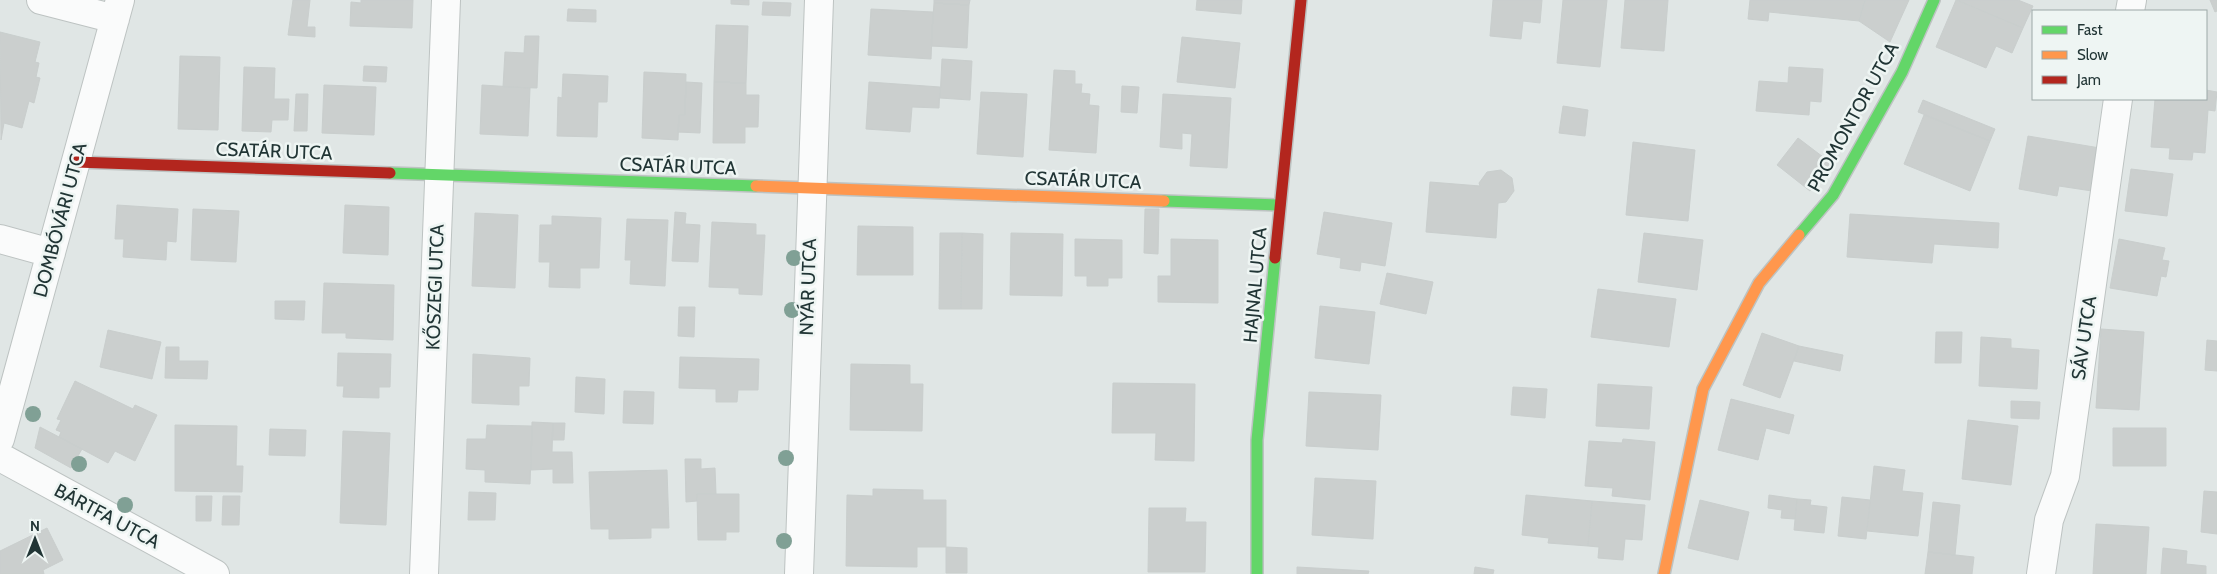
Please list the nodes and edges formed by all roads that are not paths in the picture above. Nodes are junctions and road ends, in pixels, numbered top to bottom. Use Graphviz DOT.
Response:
graph roads {
  1 [pos="40,0"];
  2 [pos="446,0"];
  3 [pos="819,0"];
  4 [pos="1301,0"];
  5 [pos="1934,0"];
  6 [pos="117,10"];
  7 [pos="2118,100"];
  8 [pos="76,162"];
  9 [pos="439,175"];
  10 [pos="811,188"];
  11 [pos="1280,205"];
  12 [pos="0,239"];
  13 [pos="51,253"];
  14 [pos="0,439"];
  15 [pos="0,457"];
  16 [pos="215,574"];
  17 [pos="424,574"];
  18 [pos="799,574"];
  19 [pos="1258,574"];
  20 [pos="1664,574"];
  21 [pos="2041,574"];
  1 -- 6 [label="street"];
  2 -- 9 [label="street, KŐSZEGI UTCA"];
  3 -- 10 [label="street, NYÁR UTCA"];
  4 -- 11 [label="street, HAJNAL UTCA"];
  5 -- 20 [label="street, PROMONTOR UTCA"];
  6 -- 8 [label="street, DOMBÓVÁRI UTCA"];
  7 -- 21 [label="street, SÁV UTCA"];
  8 -- 9 [label="street, CSATÁR UTCA"];
  8 -- 13 [label="street, DOMBÓVÁRI UTCA"];
  9 -- 10 [label="street, CSATÁR UTCA"];
  9 -- 17 [label="street, KŐSZEGI UTCA"];
  10 -- 11 [label="street, CSATÁR UTCA"];
  10 -- 18 [label="street, NYÁR UTCA"];
  11 -- 19 [label="street, HAJNAL UTCA"];
  12 -- 13 [label="street"];
  13 -- 14 [label="street, DOMBÓVÁRI UTCA"];
  15 -- 16 [label="street, BÁRTFA UTCA"];
}
